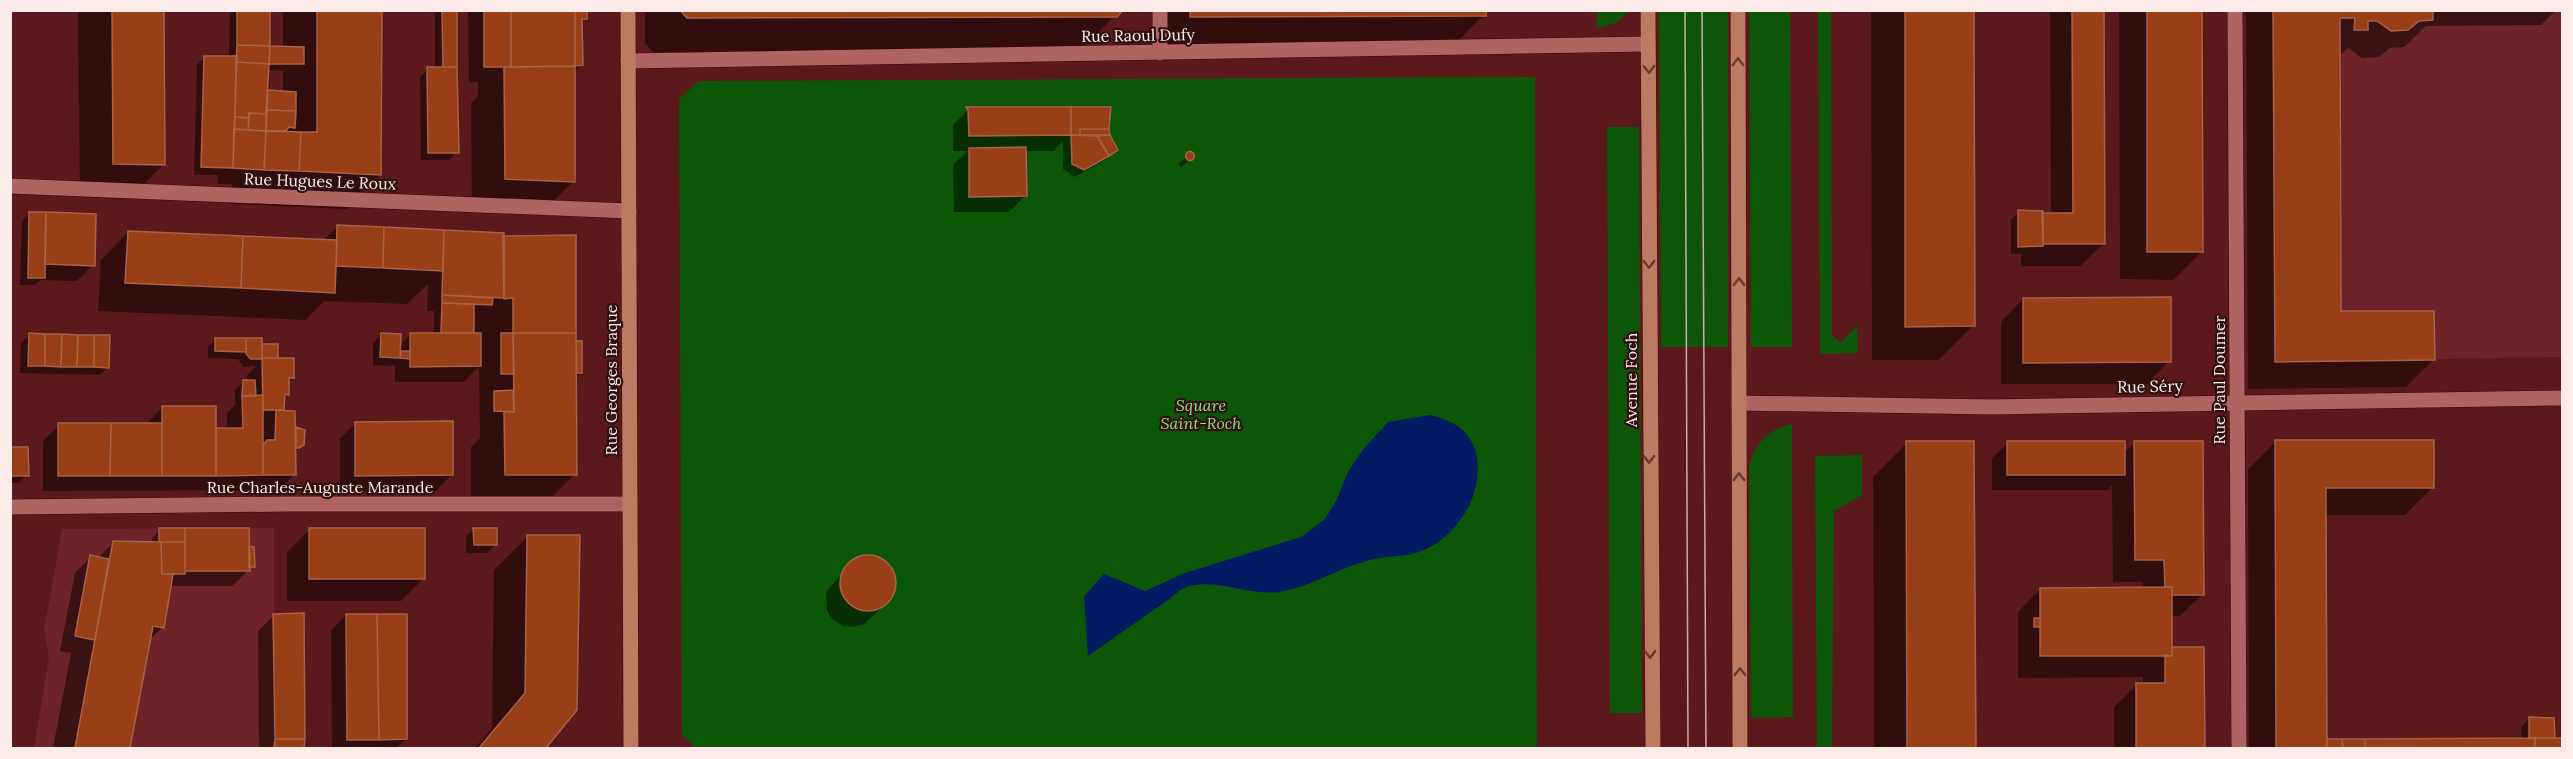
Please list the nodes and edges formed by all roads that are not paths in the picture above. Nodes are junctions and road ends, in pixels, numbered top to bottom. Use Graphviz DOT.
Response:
graph roads {
  1 [pos="628,10"];
  2 [pos="1160,10"];
  3 [pos="1648,10"];
  4 [pos="1738,10"];
  5 [pos="2235,10"];
  6 [pos="1648,44"];
  7 [pos="1160,53"];
  8 [pos="628,61"];
  9 [pos="10,186"];
  10 [pos="629,211"];
  11 [pos="2562,398"];
  12 [pos="1739,403"];
  13 [pos="2237,403"];
  14 [pos="630,504"];
  15 [pos="10,507"];
  16 [pos="631,748"];
  17 [pos="1653,748"];
  18 [pos="1740,748"];
  19 [pos="2239,748"];
  1 -- 8 [label="street, Rue Georges Braque"];
  2 -- 7 [label="street"];
  3 -- 6 [label="street, Avenue Foch"];
  12 -- 4 [label="street, one-way"];
  5 -- 13 [label="street, Rue Paul Doumer"];
  6 -- 7 [label="street, Rue Raoul Dufy"];
  6 -- 17 [label="street, Avenue Foch, one-way"];
  7 -- 8 [label="street, Rue Raoul Dufy"];
  8 -- 10 [label="street, Rue Georges Braque"];
  9 -- 10 [label="street, Rue Hugues Le Roux"];
  10 -- 14 [label="street, Rue Georges Braque"];
  11 -- 13 [label="street, Rue Séry"];
  12 -- 13 [label="street, Rue Séry"];
  18 -- 12 [label="street, one-way"];
  13 -- 19 [label="street, Rue Paul Doumer"];
  14 -- 15 [label="street, Rue Charles-Auguste Marande"];
  14 -- 16 [label="street, Rue Georges Braque"];
}
